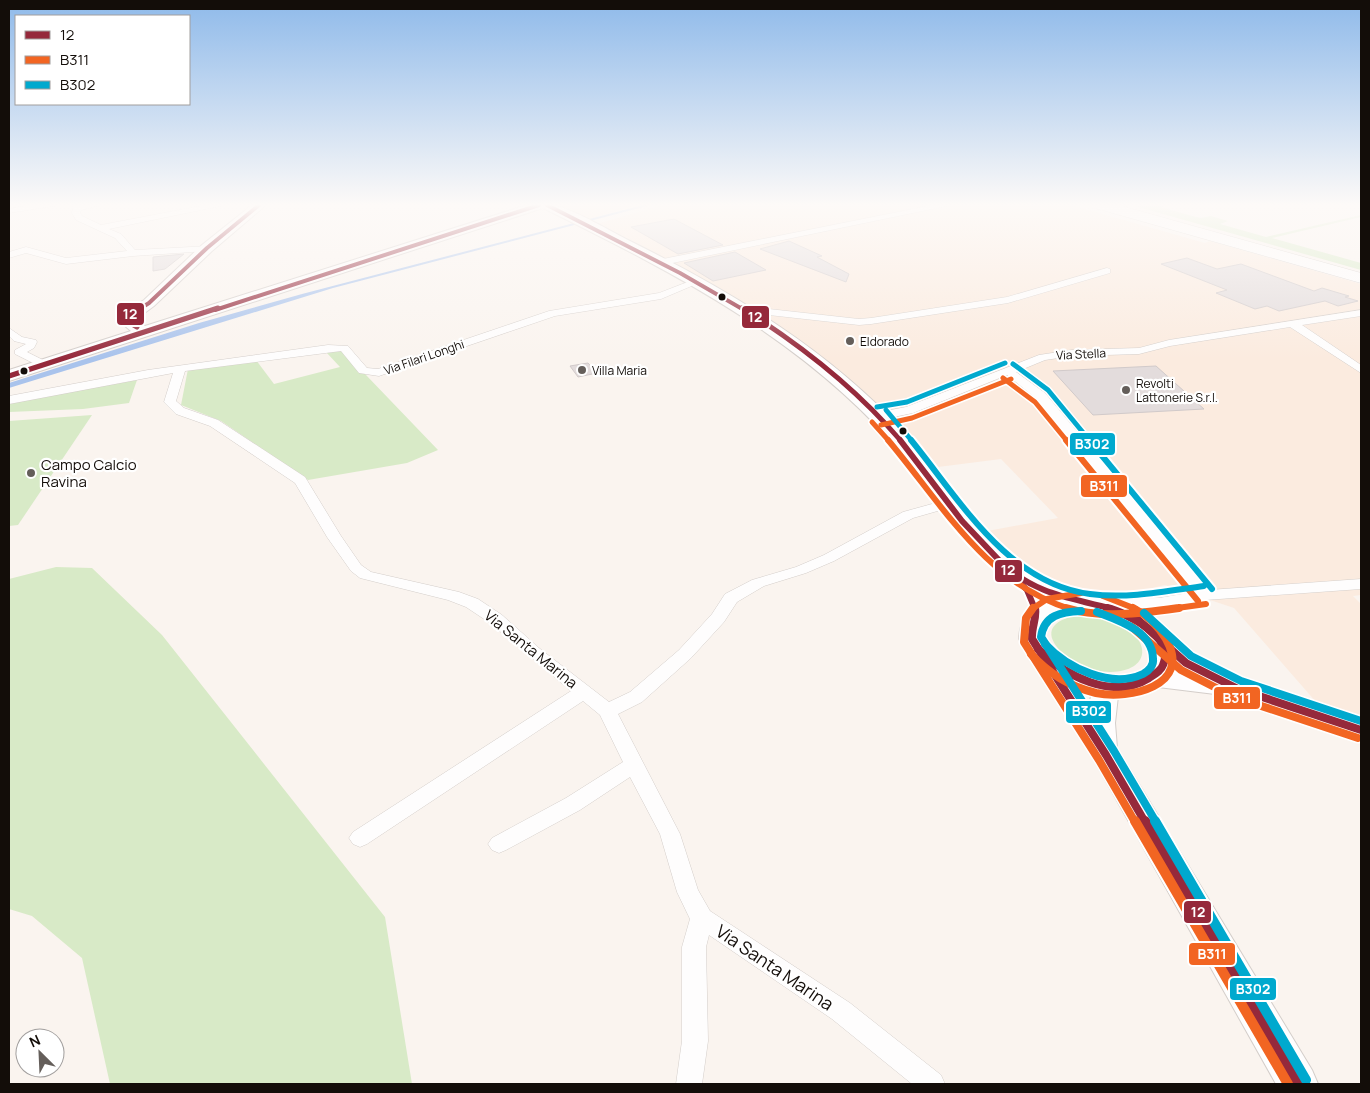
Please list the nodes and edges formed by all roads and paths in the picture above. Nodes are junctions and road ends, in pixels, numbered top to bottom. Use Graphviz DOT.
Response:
graph roads {
  1 [pos="46,256"];
  2 [pos="108,256"];
  3 [pos="198,256"];
  4 [pos="383,256"];
  5 [pos="645,256"];
  6 [pos="693,256"];
  7 [pos="1281,256"];
  8 [pos="1295,256"];
  9 [pos="658,263"];
  10 [pos="1107,271"];
  11 [pos="1361,274"];
  12 [pos="1361,278"];
  13 [pos="696,282"];
  14 [pos="742,309"];
  15 [pos="1361,313"];
  16 [pos="1292,323"];
  17 [pos="9,331"];
  18 [pos="143,332"];
  19 [pos="42,364"];
  20 [pos="180,368"];
  21 [pos="1361,370"];
  22 [pos="1008,371"];
  23 [pos="9,376"];
  24 [pos="9,400"];
  25 [pos="878,416"];
  26 [pos="950,503"];
  27 [pos="1017,577"];
  28 [pos="1361,584"];
  29 [pos="1205,595"];
  30 [pos="1090,603"];
  31 [pos="1159,603"];
  32 [pos="1036,615"];
  33 [pos="1156,636"];
  34 [pos="1040,652"];
  35 [pos="1155,677"];
  36 [pos="1107,686"];
  37 [pos="1238,689"];
  38 [pos="584,691"];
  39 [pos="608,711"];
  40 [pos="1361,730"];
  41 [pos="1106,755"];
  42 [pos="635,764"];
  43 [pos="360,838"];
  44 [pos="499,844"];
  45 [pos="702,918"];
  46 [pos="689,1084"];
  47 [pos="932,1084"];
  48 [pos="1298,1084"];
  1 -- 2 [label="street"];
  3 -- 18 [label="street"];
  4 -- 18 [label="street"];
  5 -- 9 [label="street"];
  6 -- 9 [label="street"];
  7 -- 12 [label="highway"];
  8 -- 11 [label="highway"];
  9 -- 13 [label="street"];
  10 -- 14 [label="street"];
  13 -- 14 [label="street"];
  13 -- 20 [label="street, Via Filari Longhi"];
  14 -- 25 [label="street"];
  15 -- 16 [label="street, Via Stella"];
  16 -- 21 [label="street"];
  16 -- 22 [label="street, Via Stella"];
  17 -- 19 [label="street"];
  18 -- 19 [label="street"];
  19 -- 23 [label="street"];
  20 -- 24 [label="street, Via Filari Longhi"];
  20 -- 38 [label="street, Via Santa Marina"];
  22 -- 25 [label="street, Via Stella"];
  22 -- 29 [label="street"];
  25 -- 26 [label="street"];
  26 -- 27 [label="street"];
  26 -- 39 [label="street"];
  27 -- 30 [label="street"];
  27 -- 32 [label="street"];
  28 -- 29 [label="street"];
  29 -- 31 [label="street"];
  30 -- 31 [label="street"];
  30 -- 32 [label="street"];
  30 -- 33 [label="street"];
  31 -- 33 [label="street"];
  32 -- 34 [label="street"];
  33 -- 35 [label="street"];
  33 -- 37 [label="street"];
  34 -- 36 [label="street"];
  34 -- 41 [label="street"];
  35 -- 36 [label="street"];
  35 -- 37 [label="street"];
  36 -- 41 [label="street"];
  37 -- 40 [label="street"];
  38 -- 39 [label="street, Via Santa Marina"];
  38 -- 43 [label="street"];
  39 -- 42 [label="street, Via Santa Marina"];
  41 -- 48 [label="street"];
  42 -- 44 [label="street"];
  42 -- 45 [label="street, Via Santa Marina"];
  45 -- 46 [label="street"];
  45 -- 47 [label="street, Via Santa Marina"];
}
